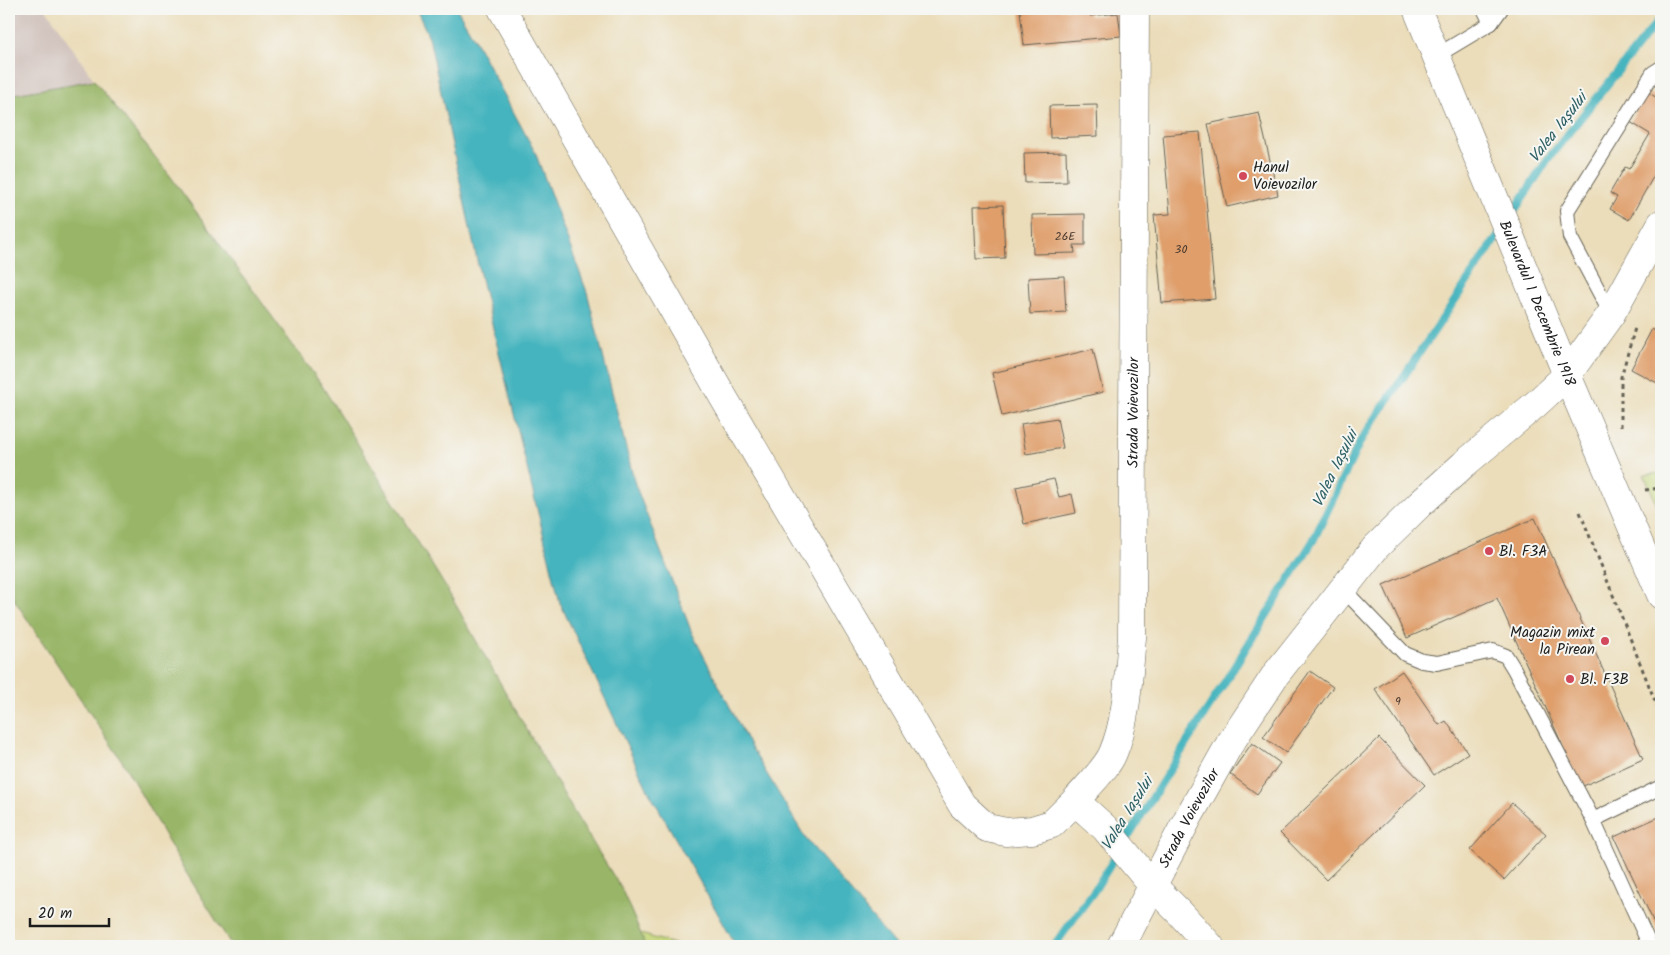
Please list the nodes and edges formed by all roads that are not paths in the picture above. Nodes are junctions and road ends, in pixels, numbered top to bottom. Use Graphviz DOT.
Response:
graph roads {
  1 [pos="502,9"];
  2 [pos="1135,9"];
  3 [pos="1417,9"];
  4 [pos="1484,9"];
  5 [pos="1501,9"];
  6 [pos="1491,24"];
  7 [pos="1436,56"];
  8 [pos="1661,68"];
  9 [pos="1661,224"];
  10 [pos="1611,314"];
  11 [pos="1567,375"];
  12 [pos="1343,590"];
  13 [pos="1661,596"];
  14 [pos="1661,787"];
  15 [pos="1074,801"];
  16 [pos="1593,820"];
  17 [pos="1152,885"];
  18 [pos="1121,946"];
  19 [pos="1210,946"];
  20 [pos="1650,946"];
  1 -- 15 [label="street, Strada Voievozilor"];
  2 -- 15 [label="street, Strada Voievozilor"];
  3 -- 7 [label="street, Bulevardul 1 Decembrie 1918"];
  4 -- 6 [label="lane"];
  5 -- 6 [label="lane"];
  6 -- 7 [label="lane"];
  7 -- 11 [label="street, Bulevardul 1 Decembrie 1918"];
  8 -- 10 [label="lane"];
  9 -- 10 [label="street, Strada Voievozilor"];
  10 -- 11 [label="street, Strada Voievozilor"];
  11 -- 12 [label="street, Strada Voievozilor"];
  11 -- 13 [label="street, Bulevardul 1 Decembrie 1918"];
  12 -- 16 [label="lane"];
  12 -- 17 [label="street, Strada Voievozilor"];
  14 -- 16 [label="lane"];
  15 -- 17 [label="street"];
  16 -- 20 [label="lane"];
  17 -- 18 [label="street, Strada Voievozilor"];
  17 -- 19 [label="street, Strada Voievozilor"];
}
